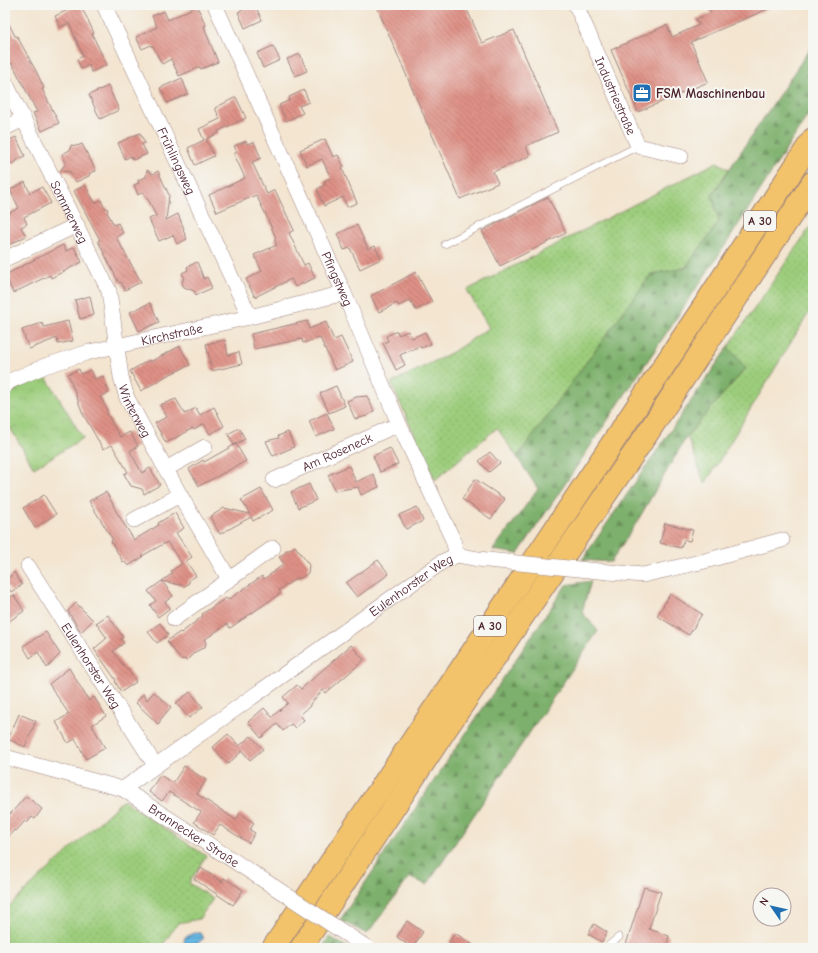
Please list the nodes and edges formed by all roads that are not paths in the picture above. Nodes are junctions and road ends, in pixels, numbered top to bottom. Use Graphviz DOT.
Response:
graph roads {
  1 [pos="104,5"];
  2 [pos="215,5"];
  3 [pos="576,5"];
  4 [pos="5,82"];
  5 [pos="23,119"];
  6 [pos="5,128"];
  7 [pos="813,139"];
  8 [pos="638,146"];
  9 [pos="681,156"];
  10 [pos="813,182"];
  11 [pos="77,225"];
  12 [pos="445,244"];
  13 [pos="5,260"];
  14 [pos="344,293"];
  15 [pos="250,317"];
  16 [pos="117,347"];
  17 [pos="5,386"];
  18 [pos="399,424"];
  19 [pos="205,447"];
  20 [pos="166,469"];
  21 [pos="274,480"];
  22 [pos="180,495"];
  23 [pos="134,520"];
  24 [pos="782,540"];
  25 [pos="273,548"];
  26 [pos="457,555"];
  27 [pos="28,566"];
  28 [pos="229,579"];
  29 [pos="174,619"];
  30 [pos="5,758"];
  31 [pos="155,765"];
  32 [pos="123,789"];
  33 [pos="619,937"];
  34 [pos="273,948"];
  35 [pos="301,948"];
  36 [pos="367,948"];
  37 [pos="606,948"];
  1 -- 15 [label="street, Frühlingsweg"];
  2 -- 14 [label="street, Pfingstweg"];
  3 -- 8 [label="street, Industriestraße"];
  4 -- 5 [label="street, Sommerweg"];
  5 -- 6 [label="street"];
  5 -- 11 [label="street, Sommerweg"];
  7 -- 34 [label="highway, A 30"];
  8 -- 9 [label="street, Industriestraße"];
  8 -- 12 [label="lane"];
  10 -- 35 [label="highway, A 30"];
  11 -- 13 [label="street"];
  11 -- 16 [label="street, Sommerweg"];
  14 -- 15 [label="street, Kirchstraße"];
  14 -- 18 [label="street, Pfingstweg"];
  15 -- 16 [label="street, Kirchstraße"];
  16 -- 17 [label="street, Kirchstraße"];
  16 -- 20 [label="street, Winterweg"];
  18 -- 21 [label="street, Am Roseneck"];
  18 -- 26 [label="street, Pfingstweg"];
  19 -- 20 [label="street"];
  20 -- 22 [label="street, Winterweg"];
  22 -- 23 [label="street"];
  22 -- 28 [label="street, Winterweg"];
  24 -- 26 [label="street, Eulenhorster Weg, bridge"];
  25 -- 28 [label="street"];
  26 -- 31 [label="street, Eulenhorster Weg"];
  27 -- 31 [label="street, Eulenhorster Weg"];
  28 -- 29 [label="street"];
  30 -- 32 [label="street, Brannecker Straße"];
  31 -- 32 [label="street, Eulenhorster Weg"];
  32 -- 36 [label="street, Brannecker Straße, bridge"];
  33 -- 37 [label="lane"];
}
